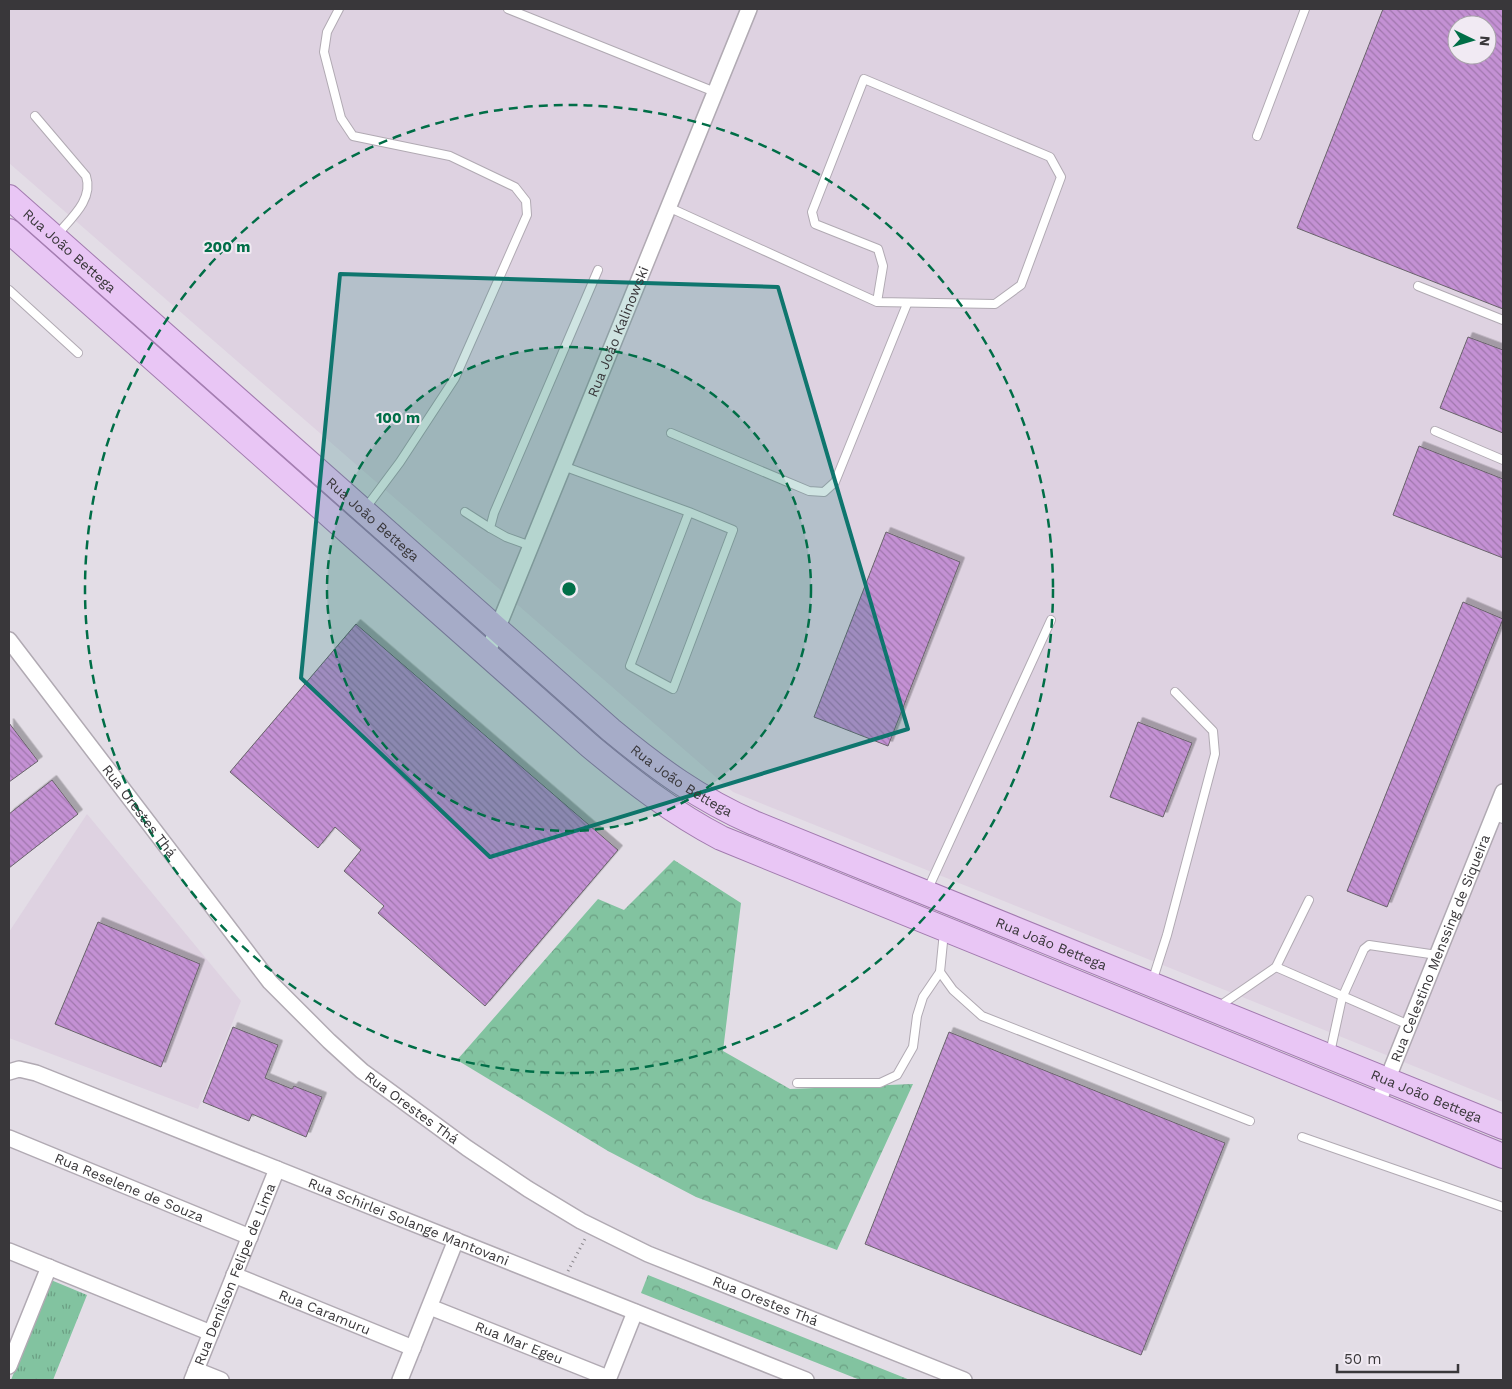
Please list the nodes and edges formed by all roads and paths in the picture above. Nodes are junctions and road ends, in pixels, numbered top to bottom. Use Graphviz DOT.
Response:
graph roads {
  1 [pos="339,9"];
  2 [pos="508,9"];
  3 [pos="749,9"];
  4 [pos="1305,9"];
  5 [pos="715,92"];
  6 [pos="35,116"];
  7 [pos="1257,136"];
  8 [pos="9,197"];
  9 [pos="668,207"];
  10 [pos="9,231"];
  11 [pos="55,238"];
  12 [pos="598,270"];
  13 [pos="1418,286"];
  14 [pos="9,290"];
  15 [pos="878,302"];
  16 [pos="907,304"];
  17 [pos="1503,320"];
  18 [pos="78,353"];
  19 [pos="1435,431"];
  20 [pos="671,433"];
  21 [pos="1503,460"];
  22 [pos="563,466"];
  23 [pos="364,510"];
  24 [pos="465,512"];
  25 [pos="689,512"];
  26 [pos="490,528"];
  27 [pos="531,546"];
  28 [pos="1051,620"];
  29 [pos="497,628"];
  30 [pos="9,640"];
  31 [pos="487,654"];
  32 [pos="1175,692"];
  33 [pos="1503,792"];
  34 [pos="1498,817"];
  35 [pos="926,893"];
  36 [pos="1309,900"];
  37 [pos="944,929"];
  38 [pos="1437,955"];
  39 [pos="1276,968"];
  40 [pos="940,972"];
  41 [pos="1152,984"];
  42 [pos="1342,998"];
  43 [pos="1214,1010"];
  44 [pos="1409,1025"];
  45 [pos="1329,1056"];
  46 [pos="9,1071"];
  47 [pos="1387,1080"];
  48 [pos="797,1083"];
  49 [pos="1377,1105"];
  50 [pos="1250,1121"];
  51 [pos="1503,1127"];
  52 [pos="1302,1137"];
  53 [pos="9,1138"];
  54 [pos="1503,1156"];
  55 [pos="277,1169"];
  56 [pos="1503,1207"];
  57 [pos="588,1234"];
  58 [pos="250,1237"];
  59 [pos="456,1240"];
  60 [pos="9,1251"];
  61 [pos="49,1267"];
  62 [pos="569,1271"];
  63 [pos="234,1275"];
  64 [pos="430,1307"];
  65 [pos="635,1312"];
  66 [pos="211,1333"];
  67 [pos="413,1348"];
  68 [pos="9,1366"];
  69 [pos="194,1375"];
  70 [pos="608,1379"];
  71 [pos="221,1380"];
  72 [pos="400,1380"];
  73 [pos="806,1380"];
  74 [pos="964,1380"];
  1 -- 23 [label="lane"];
  2 -- 5 [label="lane"];
  3 -- 5 [label="street, Rua João Kalinowski"];
  4 -- 7 [label="lane"];
  5 -- 9 [label="street, Rua João Kalinowski"];
  6 -- 11 [label="lane"];
  8 -- 11 [label="main road, Rua João Bettega"];
  9 -- 15 [label="lane"];
  9 -- 22 [label="street, Rua João Kalinowski"];
  10 -- 31 [label="main road, Rua João Bettega"];
  11 -- 23 [label="main road, Rua João Bettega"];
  12 -- 26 [label="lane"];
  13 -- 17 [label="lane"];
  14 -- 18 [label="lane"];
  15 -- 16 [label="lane"];
  15 -- 16 [label="lane"];
  16 -- 20 [label="lane"];
  19 -- 21 [label="lane"];
  22 -- 25 [label="lane"];
  22 -- 27 [label="street, Rua João Kalinowski"];
  23 -- 29 [label="main road, Rua João Bettega"];
  24 -- 26 [label="lane"];
  25 -- 25 [label="lane"];
  26 -- 27 [label="lane"];
  27 -- 29 [label="street, Rua João Kalinowski"];
  28 -- 35 [label="lane"];
  29 -- 31 [label="street, Rua João Kalinowski"];
  29 -- 35 [label="main road, Rua João Bettega"];
  30 -- 74 [label="street, Rua Orestes Thá"];
  31 -- 37 [label="main road, Rua João Bettega"];
  32 -- 41 [label="lane"];
  33 -- 34 [label="street, Rua Celestino Menssing de Siqueira"];
  34 -- 38 [label="street, Rua Celestino Menssing de Siqueira"];
  35 -- 41 [label="main road, Rua João Bettega"];
  36 -- 39 [label="lane"];
  37 -- 40 [label="lane"];
  37 -- 49 [label="main road, Rua João Bettega"];
  38 -- 42 [label="lane"];
  38 -- 44 [label="street, Rua Celestino Menssing de Siqueira"];
  39 -- 42 [label="lane"];
  39 -- 43 [label="lane"];
  40 -- 48 [label="lane"];
  40 -- 50 [label="lane"];
  41 -- 43 [label="main road, Rua João Bettega"];
  42 -- 44 [label="lane"];
  42 -- 45 [label="lane"];
  43 -- 45 [label="main road, Rua João Bettega"];
  44 -- 47 [label="street, Rua Celestino Menssing de Siqueira"];
  45 -- 47 [label="main road, Rua João Bettega"];
  46 -- 55 [label="street, Rua Schirlei Solange Mantovani"];
  47 -- 49 [label="street, Rua Celestino Menssing de Siqueira"];
  47 -- 51 [label="main road, Rua João Bettega"];
  49 -- 54 [label="main road, Rua João Bettega"];
  52 -- 56 [label="lane"];
  53 -- 58 [label="street, Rua Reselene de Souza"];
  55 -- 58 [label="street, Rua Denilson Felipe de Lima"];
  55 -- 59 [label="street, Rua Schirlei Solange Mantovani"];
  57 -- 62 [label="path"];
  58 -- 63 [label="street, Rua Denilson Felipe de Lima"];
  59 -- 64 [label="street"];
  59 -- 65 [label="street, Rua Schirlei Solange Mantovani"];
  60 -- 61 [label="street"];
  61 -- 66 [label="street"];
  61 -- 68 [label="street"];
  63 -- 66 [label="street, Rua Denilson Felipe de Lima"];
  63 -- 67 [label="street, Rua Caramuru"];
  64 -- 67 [label="street"];
  64 -- 70 [label="street, Rua Mar Egeu"];
  65 -- 70 [label="street"];
  65 -- 73 [label="street, Rua Schirlei Solange Mantovani"];
  66 -- 69 [label="street, Rua Denilson Felipe de Lima"];
  67 -- 72 [label="street"];
  69 -- 71 [label="street"];
}
